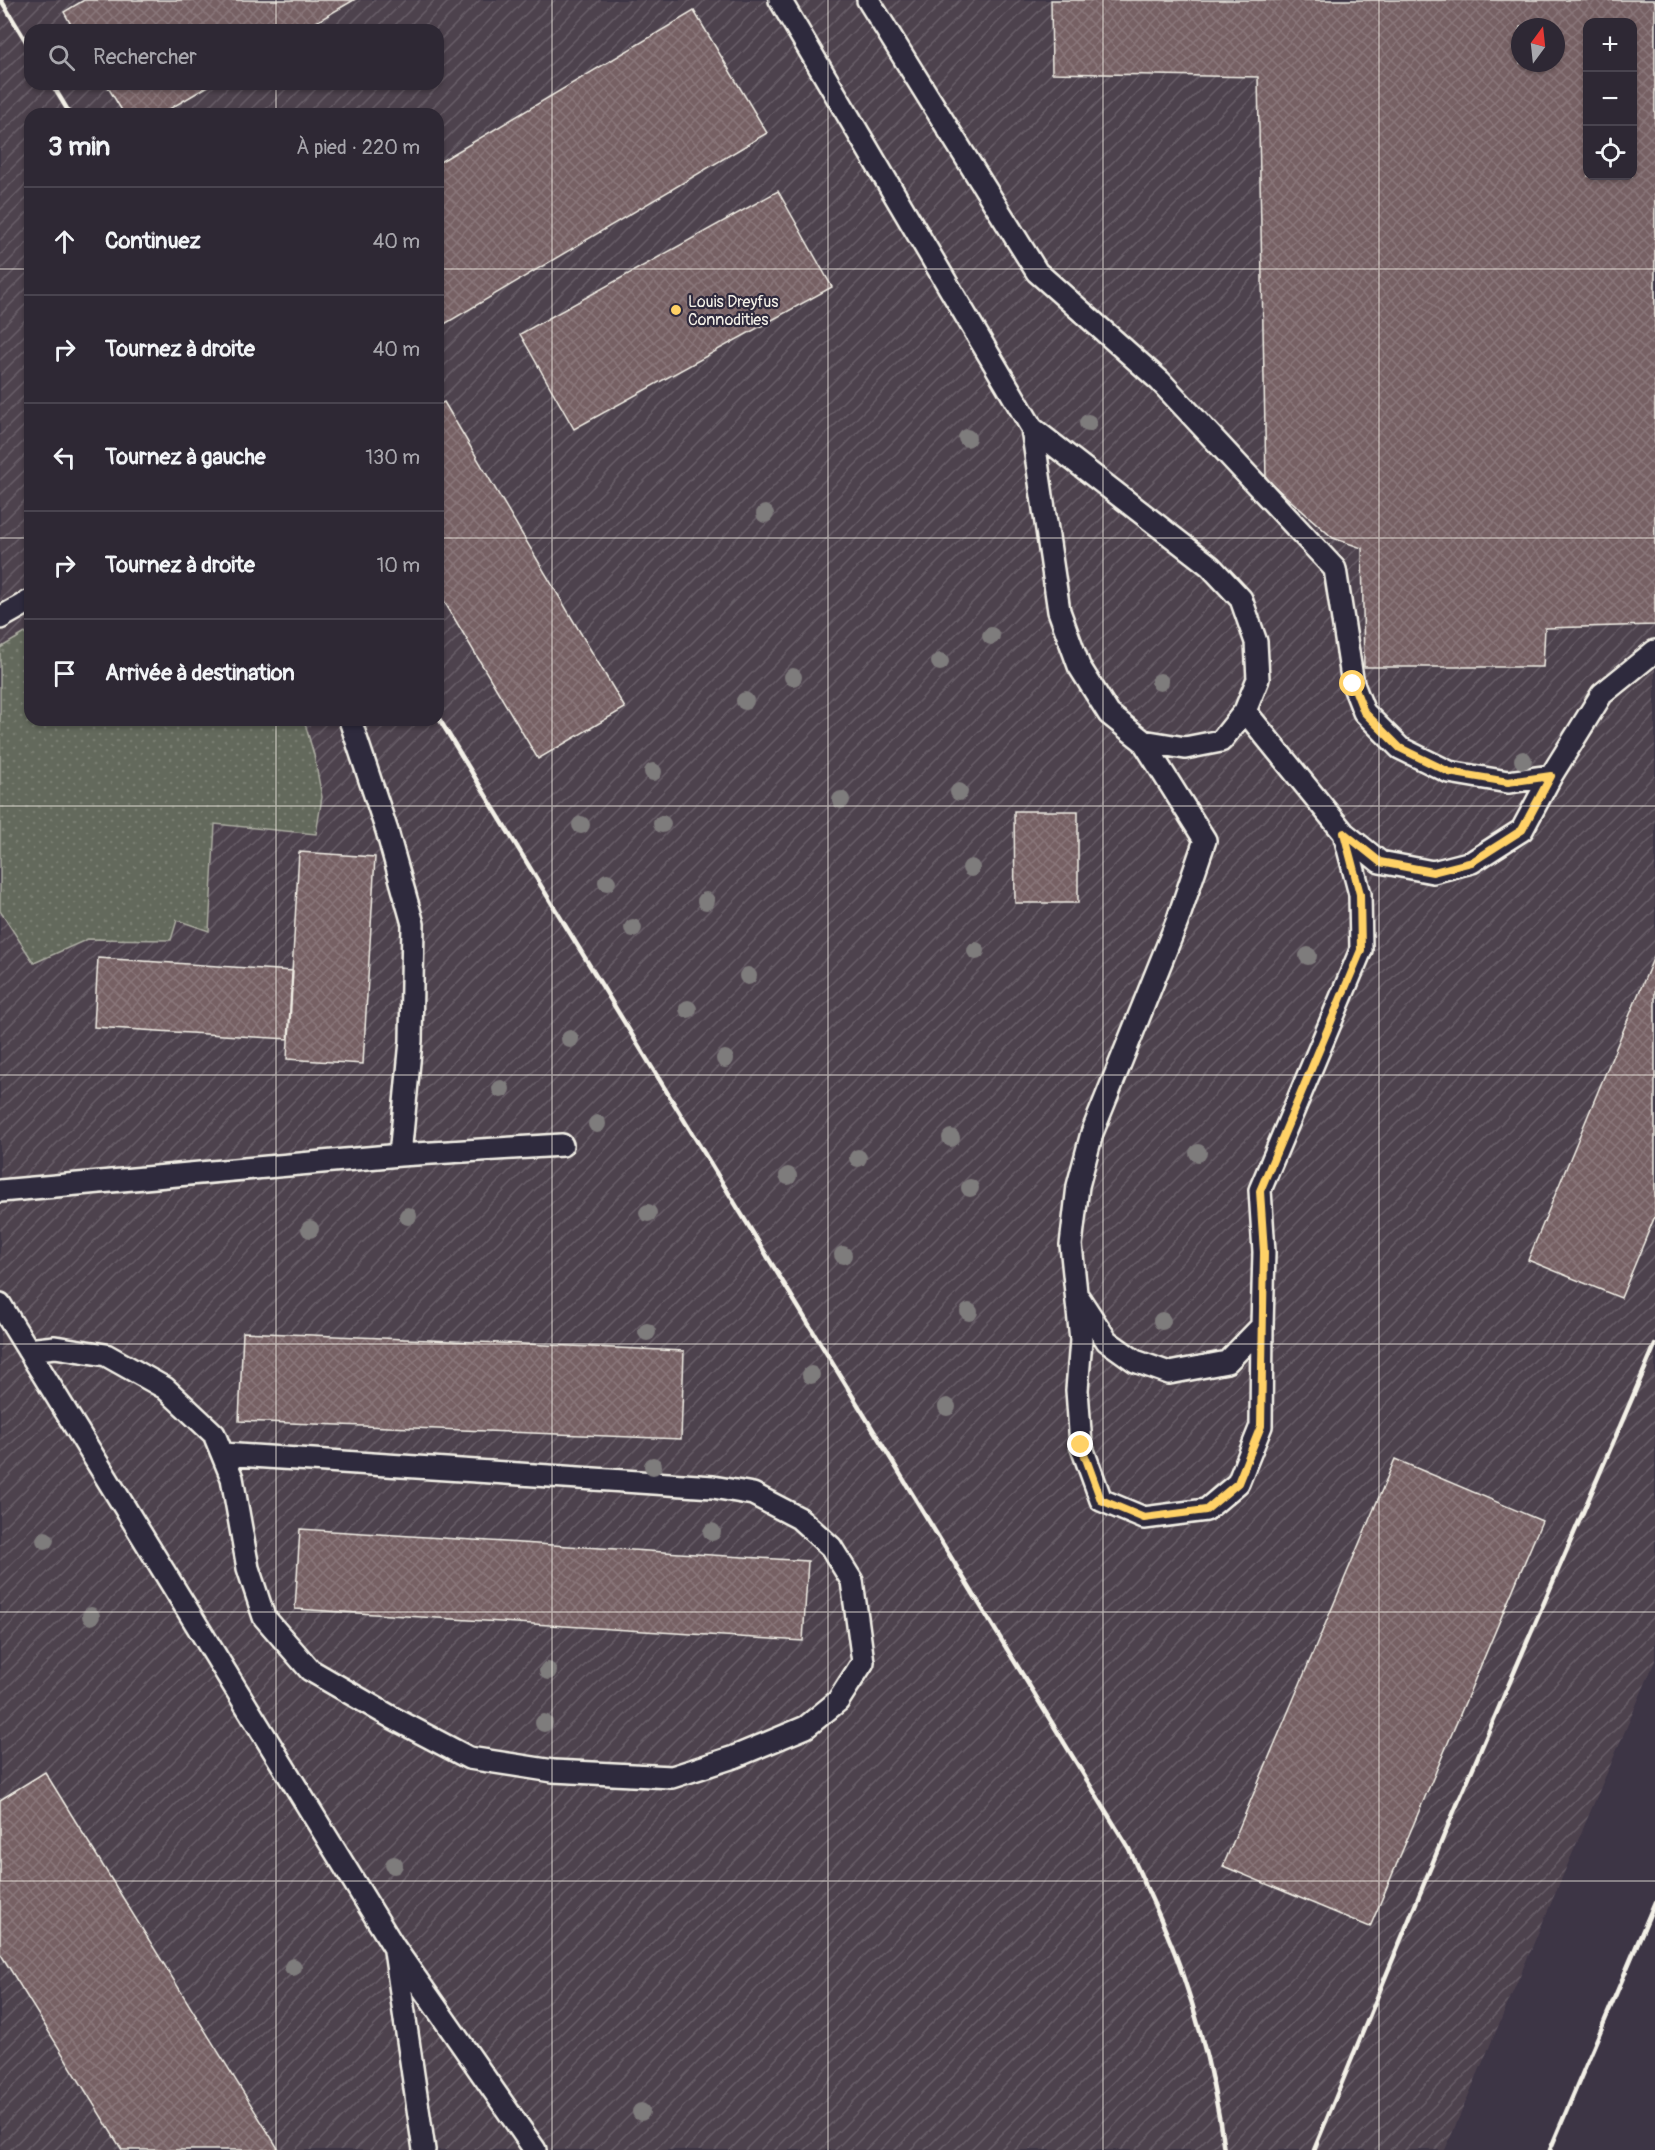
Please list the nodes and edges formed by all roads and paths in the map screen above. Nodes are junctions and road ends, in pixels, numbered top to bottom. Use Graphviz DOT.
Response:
graph roads {
  1 [pos="780,0"];
  2 [pos="868,0"];
  3 [pos="1032,428"];
  4 [pos="24,604"];
  5 [pos="0,618"];
  6 [pos="1655,651"];
  7 [pos="1245,711"];
  8 [pos="352,726"];
  9 [pos="1143,741"];
  10 [pos="1551,776"];
  11 [pos="1344,833"];
  12 [pos="562,1145"];
  13 [pos="400,1155"];
  14 [pos="0,1191"];
  15 [pos="1077,1295"];
  16 [pos="0,1304"];
  17 [pos="1262,1326"];
  18 [pos="28,1350"];
  19 [pos="223,1454"];
  20 [pos="394,1947"];
  21 [pos="424,2150"];
  22 [pos="535,2150"];
  1 -- 3 [label="lane"];
  2 -- 10 [label="lane"];
  3 -- 7 [label="lane"];
  3 -- 9 [label="lane"];
  4 -- 5 [label="lane"];
  6 -- 10 [label="lane"];
  7 -- 9 [label="lane"];
  7 -- 11 [label="lane"];
  8 -- 13 [label="lane"];
  9 -- 15 [label="lane"];
  10 -- 11 [label="lane"];
  11 -- 17 [label="lane"];
  12 -- 13 [label="lane"];
  13 -- 14 [label="lane"];
  15 -- 17 [label="lane"];
  15 -- 17 [label="lane"];
  16 -- 18 [label="lane"];
  18 -- 19 [label="lane"];
  18 -- 20 [label="lane"];
  19 -- 19 [label="lane"];
  20 -- 21 [label="lane"];
  20 -- 22 [label="lane"];
}
